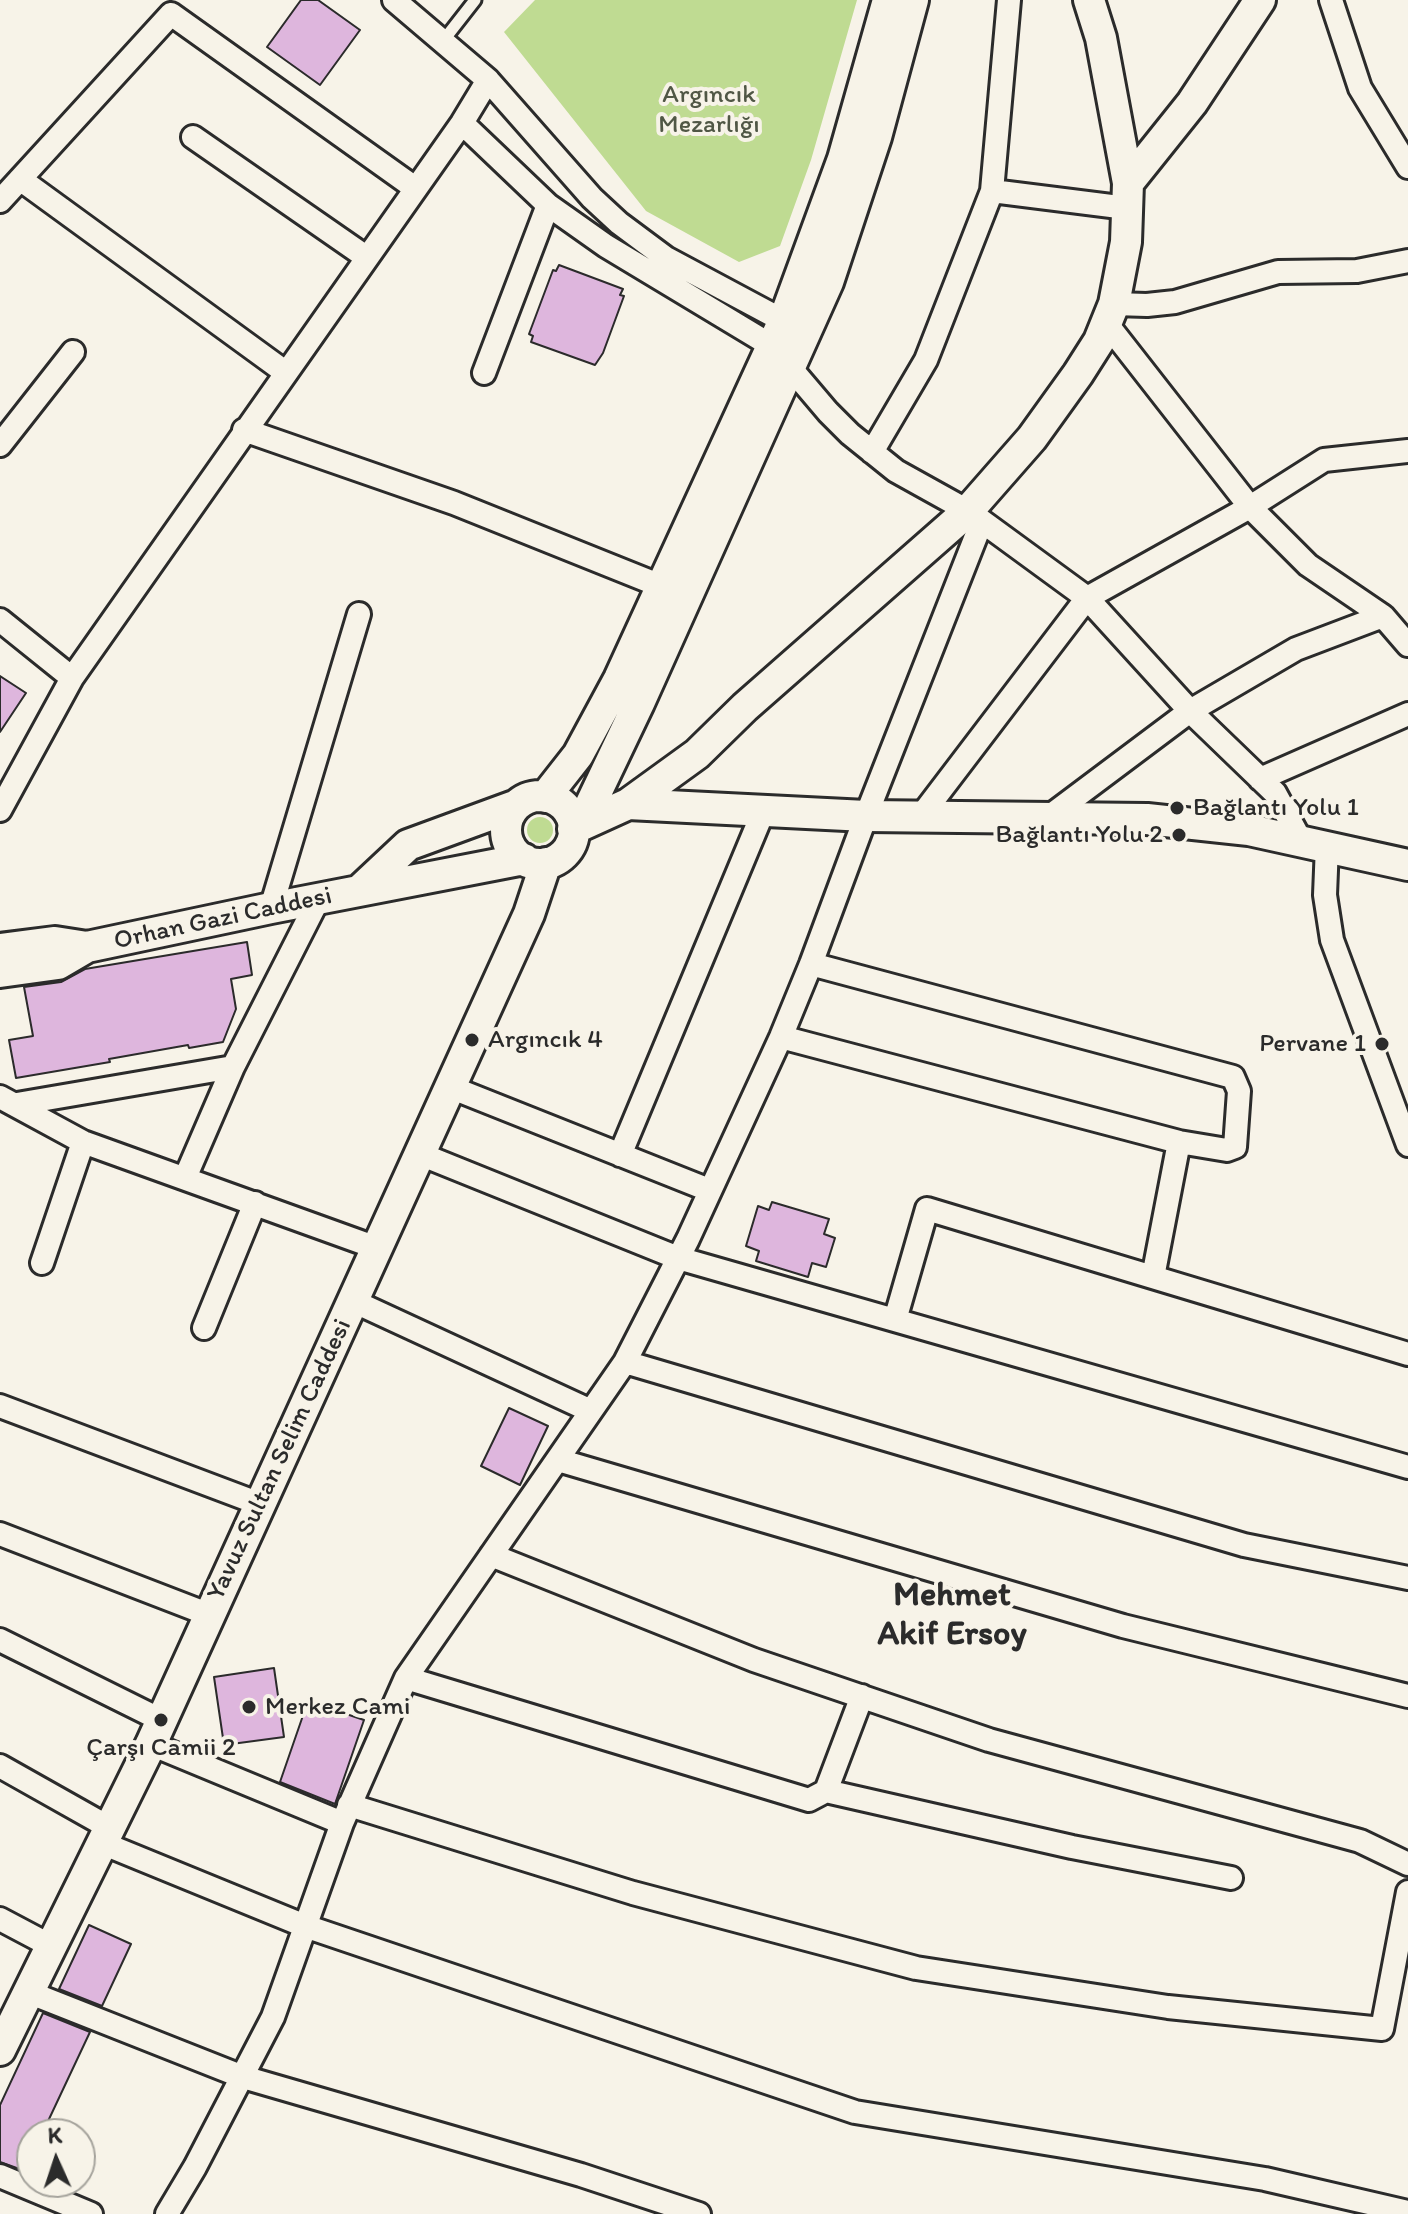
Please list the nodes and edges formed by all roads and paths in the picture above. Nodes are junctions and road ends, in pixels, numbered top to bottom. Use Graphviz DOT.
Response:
graph roads {
  1 [pos="394,0"];
  2 [pos="475,0"];
  3 [pos="888,0"];
  4 [pos="913,0"];
  5 [pos="1009,0"];
  6 [pos="1089,0"];
  7 [pos="1331,0"];
  8 [pos="1257,1"];
  9 [pos="164,7"];
  10 [pos="443,41"];
  11 [pos="488,80"];
  12 [pos="462,123"];
  13 [pos="193,137"];
  14 [pos="1408,167"];
  15 [pos="20,179"];
  16 [pos="415,188"];
  17 [pos="992,191"];
  18 [pos="1127,195"];
  19 [pos="0,201"];
  20 [pos="548,205"];
  21 [pos="366,257"];
  22 [pos="1408,261"];
  23 [pos="1110,314"];
  24 [pos="787,342"];
  25 [pos="73,352"];
  26 [pos="285,372"];
  27 [pos="484,373"];
  28 [pos="244,430"];
  29 [pos="0,445"];
  30 [pos="1408,451"];
  31 [pos="872,452"];
  32 [pos="1250,507"];
  33 [pos="975,516"];
  34 [pos="661,586"];
  35 [pos="1087,598"];
  36 [pos="359,614"];
  37 [pos="0,620"];
  38 [pos="1398,628"];
  39 [pos="72,678"];
  40 [pos="1190,711"];
  41 [pos="1408,714"];
  42 [pos="1260,779"];
  43 [pos="531,801"];
  44 [pos="628,804"];
  45 [pos="0,810"];
  46 [pos="763,812"];
  47 [pos="866,816"];
  48 [pos="921,816"];
  49 [pos="1050,816"];
  50 [pos="573,826"];
  51 [pos="1314,842"];
  52 [pos="535,861"];
  53 [pos="1408,865"];
  54 [pos="359,891"];
  55 [pos="319,898"];
  56 [pos="271,908"];
  57 [pos="87,947"];
  58 [pos="0,949"];
  59 [pos="811,964"];
  60 [pos="0,972"];
  61 [pos="781,1037"];
  62 [pos="233,1067"];
  63 [pos="450,1087"];
  64 [pos="8,1101"];
  65 [pos="83,1142"];
  66 [pos="1179,1142"];
  67 [pos="1408,1145"];
  68 [pos="420,1154"];
  69 [pos="620,1155"];
  70 [pos="185,1178"];
  71 [pos="709,1190"];
  72 [pos="255,1203"];
  73 [pos="377,1248"];
  74 [pos="678,1258"];
  75 [pos="42,1263"];
  76 [pos="1153,1277"];
  77 [pos="353,1301"];
  78 [pos="895,1320"];
  79 [pos="204,1328"];
  80 [pos="1408,1354"];
  81 [pos="625,1362"];
  82 [pos="0,1406"];
  83 [pos="591,1411"];
  84 [pos="558,1460"];
  85 [pos="1408,1467"];
  86 [pos="260,1504"];
  87 [pos="0,1534"];
  88 [pos="491,1555"];
  89 [pos="1408,1578"];
  90 [pos="210,1615"];
  91 [pos="0,1640"];
  92 [pos="406,1678"];
  93 [pos="862,1696"];
  94 [pos="1408,1696"];
  95 [pos="156,1732"];
  96 [pos="0,1766"];
  97 [pos="826,1791"];
  98 [pos="345,1814"];
  99 [pos="106,1835"];
  100 [pos="1408,1864"];
  101 [pos="1231,1878"];
  102 [pos="1408,1892"];
  103 [pos="0,1919"];
  104 [pos="305,1926"];
  105 [pos="51,1946"];
  106 [pos="28,1992"];
  107 [pos="0,2050"];
  108 [pos="243,2077"];
  109 [pos="0,2176"];
  110 [pos="1408,2212"];
  111 [pos="91,2214"];
  112 [pos="167,2214"];
  113 [pos="699,2214"];
  1 -- 10 [label="street"];
  2 -- 10 [label="lane"];
  3 -- 24 [label="street"];
  4 -- 24 [label="street"];
  5 -- 17 [label="street"];
  6 -- 18 [label="street"];
  7 -- 14 [label="street"];
  8 -- 18 [label="street"];
  9 -- 15 [label="street"];
  9 -- 16 [label="street"];
  10 -- 11 [label="street"];
  11 -- 12 [label="street"];
  11 -- 24 [label="street"];
  12 -- 16 [label="street"];
  12 -- 20 [label="street"];
  13 -- 21 [label="street"];
  15 -- 19 [label="street"];
  15 -- 26 [label="street"];
  16 -- 21 [label="street"];
  17 -- 18 [label="street"];
  17 -- 31 [label="street"];
  18 -- 23 [label="street"];
  20 -- 24 [label="street"];
  20 -- 27 [label="street"];
  21 -- 26 [label="street"];
  22 -- 23 [label="street"];
  23 -- 32 [label="street"];
  23 -- 33 [label="street"];
  24 -- 31 [label="street"];
  24 -- 34 [label="street"];
  24 -- 50 [label="street"];
  25 -- 29 [label="street"];
  26 -- 28 [label="street"];
  28 -- 34 [label="street"];
  28 -- 39 [label="street"];
  30 -- 32 [label="street"];
  31 -- 33 [label="street"];
  32 -- 35 [label="street"];
  32 -- 38 [label="street"];
  33 -- 35 [label="street"];
  33 -- 44 [label="street"];
  33 -- 47 [label="street"];
  34 -- 43 [label="street"];
  35 -- 40 [label="street"];
  35 -- 48 [label="street"];
  36 -- 56 [label="street"];
  37 -- 39 [label="street"];
  38 -- 40 [label="street"];
  39 -- 45 [label="street"];
  40 -- 42 [label="street"];
  40 -- 49 [label="street"];
  41 -- 42 [label="street"];
  42 -- 51 [label="street"];
  43 -- 50 [label="street"];
  43 -- 52 [label="street"];
  43 -- 54 [label="street, Orhan Gazi Caddesi"];
  44 -- 46 [label="street"];
  44 -- 50 [label="street"];
  46 -- 47 [label="street"];
  46 -- 69 [label="street"];
  47 -- 48 [label="street"];
  47 -- 59 [label="street"];
  48 -- 49 [label="street"];
  49 -- 51 [label="street"];
  50 -- 52 [label="street"];
  51 -- 53 [label="street"];
  51 -- 67 [label="street"];
  52 -- 54 [label="street, Orhan Gazi Caddesi"];
  52 -- 63 [label="street, Yavuz Sultan Selim Caddesi"];
  54 -- 55 [label="street, Orhan Gazi Caddesi"];
  55 -- 56 [label="street, Orhan Gazi Caddesi"];
  55 -- 62 [label="street"];
  56 -- 57 [label="street, Orhan Gazi Caddesi"];
  57 -- 58 [label="street, Orhan Gazi Caddesi"];
  57 -- 60 [label="street, Orhan Gazi Caddesi"];
  59 -- 61 [label="street"];
  59 -- 66 [label="street"];
  61 -- 66 [label="street"];
  61 -- 71 [label="street"];
  62 -- 64 [label="street"];
  62 -- 70 [label="street"];
  63 -- 68 [label="street, Yavuz Sultan Selim Caddesi"];
  63 -- 69 [label="street"];
  64 -- 65 [label="street"];
  65 -- 70 [label="street"];
  65 -- 75 [label="street"];
  66 -- 76 [label="street"];
  68 -- 73 [label="street, Yavuz Sultan Selim Caddesi"];
  68 -- 74 [label="street"];
  69 -- 71 [label="street"];
  70 -- 72 [label="street"];
  71 -- 74 [label="street"];
  72 -- 73 [label="street"];
  72 -- 79 [label="street"];
  73 -- 77 [label="street, Yavuz Sultan Selim Caddesi"];
  74 -- 78 [label="street"];
  74 -- 81 [label="street"];
  76 -- 78 [label="street"];
  76 -- 80 [label="street"];
  77 -- 83 [label="street"];
  77 -- 86 [label="street, Yavuz Sultan Selim Caddesi"];
  78 -- 85 [label="street"];
  81 -- 83 [label="street"];
  81 -- 89 [label="street"];
  82 -- 86 [label="street"];
  83 -- 84 [label="street"];
  84 -- 88 [label="street"];
  84 -- 94 [label="street"];
  86 -- 90 [label="street, Yavuz Sultan Selim Caddesi"];
  87 -- 90 [label="street"];
  88 -- 92 [label="street"];
  88 -- 93 [label="street"];
  90 -- 95 [label="street, Yavuz Sultan Selim Caddesi"];
  91 -- 95 [label="street"];
  92 -- 97 [label="street"];
  92 -- 98 [label="street"];
  93 -- 97 [label="street"];
  93 -- 100 [label="street"];
  95 -- 98 [label="street"];
  95 -- 99 [label="street, Yavuz Sultan Selim Caddesi"];
  96 -- 99 [label="street"];
  97 -- 101 [label="street"];
  98 -- 102 [label="street"];
  98 -- 104 [label="street"];
  99 -- 104 [label="street"];
  99 -- 105 [label="street, Yavuz Sultan Selim Caddesi"];
  103 -- 105 [label="street"];
  104 -- 108 [label="street"];
  104 -- 110 [label="street"];
  105 -- 106 [label="street, Yavuz Sultan Selim Caddesi"];
  106 -- 107 [label="street, Yavuz Sultan Selim Caddesi"];
  106 -- 108 [label="street"];
  108 -- 112 [label="street"];
  108 -- 113 [label="street"];
  109 -- 111 [label="street"];
}
